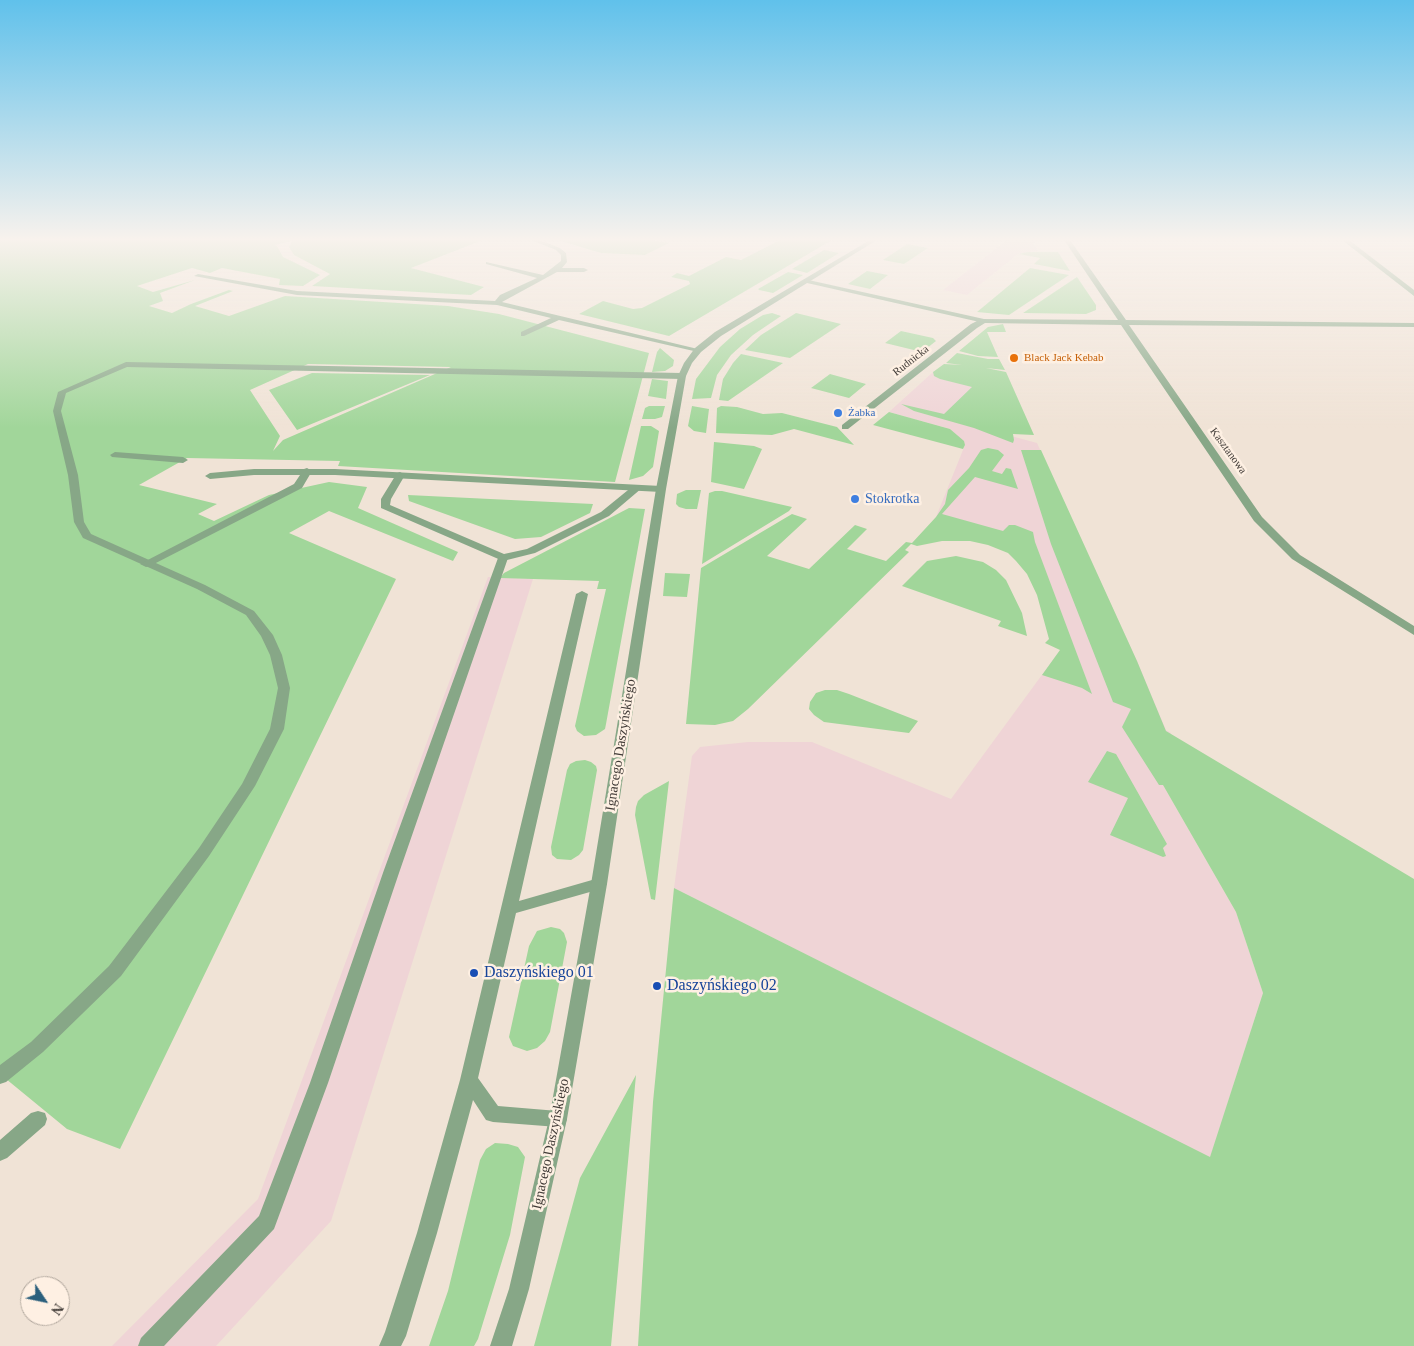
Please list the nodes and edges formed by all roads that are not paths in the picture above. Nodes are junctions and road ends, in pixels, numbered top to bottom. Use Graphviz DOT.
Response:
graph roads {
  1 [pos="494,303"];
  2 [pos="498,303"];
  3 [pos="769,303"];
  4 [pos="904,303"];
  5 [pos="1111,303"];
  6 [pos="559,317"];
  7 [pos="984,321"];
  8 [pos="1124,322"];
  9 [pos="1414,325"];
  10 [pos="524,334"];
  11 [pos="698,350"];
  12 [pos="682,376"];
  13 [pos="845,427"];
  14 [pos="115,455"];
  15 [pos="183,460"];
  16 [pos="308,471"];
  17 [pos="400,475"];
  18 [pos="210,476"];
  19 [pos="637,488"];
  20 [pos="661,489"];
  21 [pos="503,558"];
  22 [pos="146,564"];
  23 [pos="582,594"];
  24 [pos="1414,631"];
  25 [pos="599,884"];
  26 [pos="510,909"];
  27 [pos="0,1076"];
  28 [pos="469,1080"];
  29 [pos="38,1119"];
  30 [pos="558,1119"];
  31 [pos="0,1152"];
  32 [pos="149,1346"];
  33 [pos="390,1346"];
  34 [pos="501,1346"];
  1 -- 2 [label="street"];
  2 -- 6 [label="street"];
  3 -- 11 [label="street, Ignacego Daszyńskiego"];
  4 -- 7 [label="street"];
  5 -- 8 [label="street, Kasztanowa"];
  6 -- 10 [label="street"];
  6 -- 11 [label="street"];
  7 -- 8 [label="street"];
  7 -- 13 [label="street, Rudnicka"];
  8 -- 9 [label="street"];
  8 -- 24 [label="street, Kasztanowa"];
  11 -- 12 [label="street, Ignacego Daszyńskiego"];
  12 -- 20 [label="street, Ignacego Daszyńskiego"];
  12 -- 22 [label="street"];
  14 -- 15 [label="street"];
  16 -- 17 [label="street"];
  16 -- 18 [label="street"];
  16 -- 22 [label="street"];
  17 -- 19 [label="street"];
  17 -- 21 [label="street"];
  19 -- 20 [label="street"];
  19 -- 21 [label="street"];
  20 -- 25 [label="street, Ignacego Daszyńskiego"];
  21 -- 32 [label="street"];
  22 -- 27 [label="street"];
  23 -- 26 [label="street"];
  25 -- 26 [label="street"];
  25 -- 30 [label="street, Ignacego Daszyńskiego"];
  26 -- 28 [label="street"];
  28 -- 30 [label="street"];
  28 -- 33 [label="street"];
  29 -- 31 [label="street"];
  30 -- 34 [label="street, Ignacego Daszyńskiego"];
}
